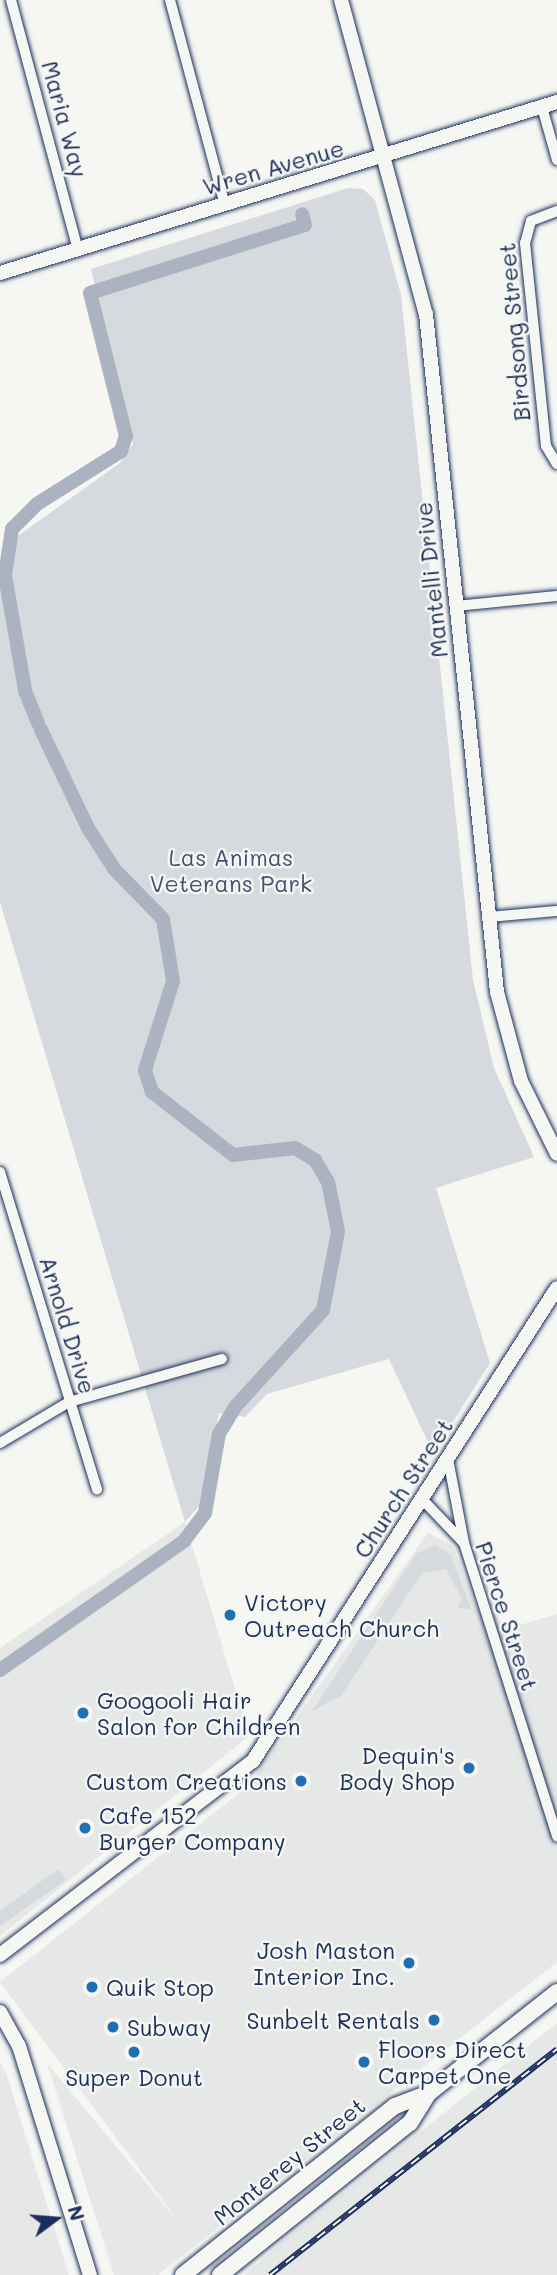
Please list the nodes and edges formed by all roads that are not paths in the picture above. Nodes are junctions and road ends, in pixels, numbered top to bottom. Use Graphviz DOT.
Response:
graph roads {
  1 [pos="11,0"];
  2 [pos="170,0"];
  3 [pos="341,0"];
  4 [pos="557,103"];
  5 [pos="542,107"];
  6 [pos="385,158"];
  7 [pos="557,160"];
  8 [pos="225,205"];
  9 [pos="557,211"];
  10 [pos="78,250"];
  11 [pos="0,273"];
  12 [pos="557,464"];
  13 [pos="557,596"];
  14 [pos="456,606"];
  15 [pos="557,911"];
  16 [pos="488,917"];
  17 [pos="557,1154"];
  18 [pos="0,1172"];
  19 [pos="557,1288"];
  20 [pos="222,1359"];
  21 [pos="69,1402"];
  22 [pos="0,1443"];
  23 [pos="448,1459"];
  24 [pos="97,1490"];
  25 [pos="423,1500"];
  26 [pos="464,1543"];
  27 [pos="557,1837"];
  28 [pos="0,1955"];
  29 [pos="557,1992"];
  30 [pos="0,2012"];
  31 [pos="429,2093"];
  32 [pos="90,2275"];
  33 [pos="183,2275"];
  34 [pos="220,2275"];
  1 -- 10 [label="street, Maria Way"];
  2 -- 8 [label="street"];
  3 -- 6 [label="street, Mantelli Drive"];
  4 -- 5 [label="street, Wren Avenue"];
  5 -- 6 [label="street, Wren Avenue"];
  5 -- 7 [label="street"];
  6 -- 8 [label="street, Wren Avenue"];
  6 -- 14 [label="street, Mantelli Drive"];
  8 -- 10 [label="street, Wren Avenue"];
  9 -- 12 [label="street, Birdsong Street"];
  10 -- 11 [label="street, Wren Avenue"];
  13 -- 14 [label="street"];
  14 -- 16 [label="street, Mantelli Drive"];
  15 -- 16 [label="street"];
  16 -- 17 [label="street, Mantelli Drive"];
  18 -- 21 [label="street, Arnold Drive"];
  19 -- 23 [label="street, Church Street"];
  20 -- 21 [label="street"];
  21 -- 22 [label="street"];
  21 -- 24 [label="street, Arnold Drive"];
  23 -- 25 [label="street, Church Street"];
  23 -- 26 [label="street"];
  25 -- 26 [label="street, Pierce Street"];
  25 -- 28 [label="street, Church Street"];
  26 -- 27 [label="street, Pierce Street"];
  29 -- 31 [label="main road, Monterey Street"];
  30 -- 32 [label="street"];
  31 -- 33 [label="main road, Monterey Street"];
  31 -- 34 [label="main road, Monterey Street"];
}
